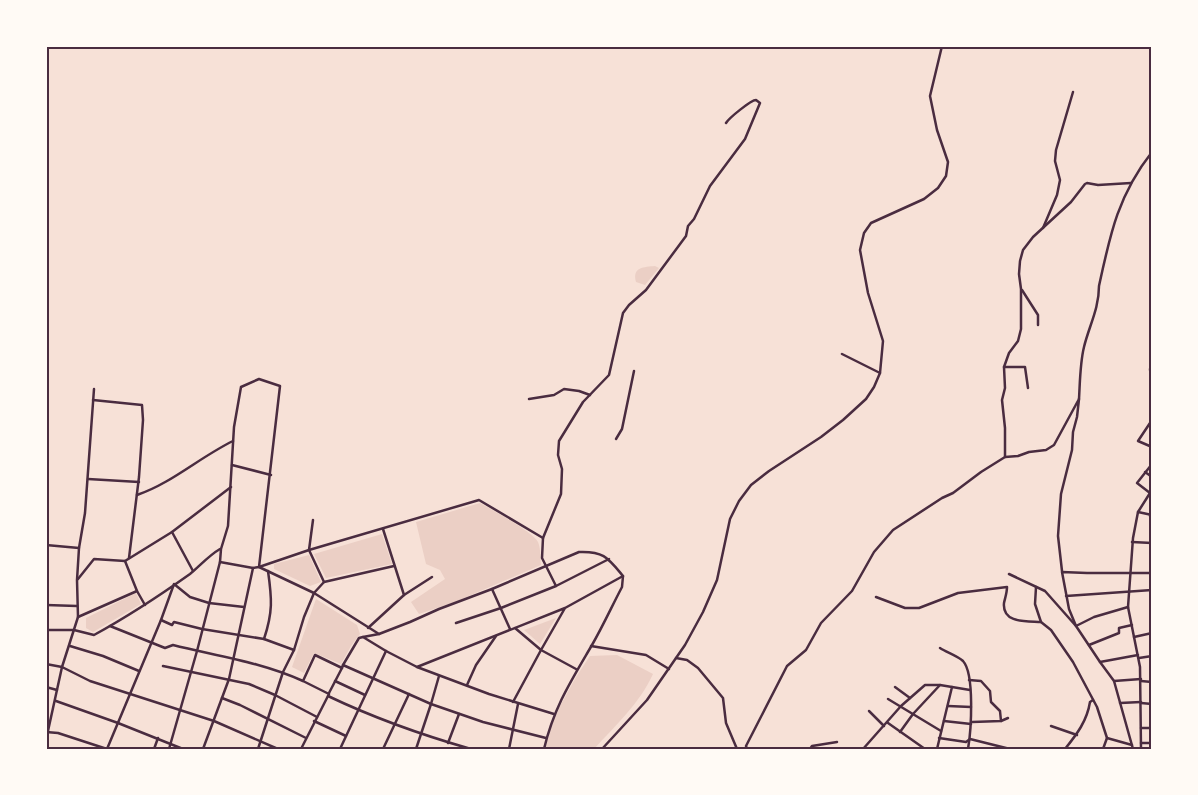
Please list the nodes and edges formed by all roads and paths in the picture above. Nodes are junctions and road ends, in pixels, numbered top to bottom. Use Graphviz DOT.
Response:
graph roads {
  1 [pos="942,46"];
  2 [pos="1073,92"];
  3 [pos="726,123"];
  4 [pos="1152,152"];
  5 [pos="1131,183"];
  6 [pos="1042,230"];
  7 [pos="1021,289"];
  8 [pos="1038,326"];
  9 [pos="842,354"];
  10 [pos="1004,367"];
  11 [pos="1150,369"];
  12 [pos="634,371"];
  13 [pos="880,373"];
  14 [pos="94,388"];
  15 [pos="1028,388"];
  16 [pos="1152,390"];
  17 [pos="590,395"];
  18 [pos="529,399"];
  19 [pos="1079,399"];
  20 [pos="93,400"];
  21 [pos="1152,420"];
  22 [pos="616,439"];
  23 [pos="233,441"];
  24 [pos="1152,447"];
  25 [pos="1005,457"];
  26 [pos="1152,464"];
  27 [pos="232,465"];
  28 [pos="1146,472"];
  29 [pos="271,475"];
  30 [pos="1152,477"];
  31 [pos="88,479"];
  32 [pos="139,482"];
  33 [pos="231,487"];
  34 [pos="1151,493"];
  35 [pos="137,495"];
  36 [pos="1152,508"];
  37 [pos="1138,512"];
  38 [pos="1151,515"];
  39 [pos="313,520"];
  40 [pos="384,529"];
  41 [pos="172,532"];
  42 [pos="1152,533"];
  43 [pos="543,538"];
  44 [pos="1132,542"];
  45 [pos="1152,543"];
  46 [pos="46,545"];
  47 [pos="80,548"];
  48 [pos="221,549"];
  49 [pos="309,550"];
  50 [pos="129,558"];
  51 [pos="609,559"];
  52 [pos="125,561"];
  53 [pos="220,562"];
  54 [pos="394,566"];
  55 [pos="547,566"];
  56 [pos="259,567"];
  57 [pos="253,568"];
  58 [pos="193,571"];
  59 [pos="268,571"];
  60 [pos="1062,572"];
  61 [pos="1130,573"];
  62 [pos="1152,573"];
  63 [pos="1009,574"];
  64 [pos="623,576"];
  65 [pos="432,577"];
  66 [pos="77,580"];
  67 [pos="324,582"];
  68 [pos="174,584"];
  69 [pos="556,586"];
  70 [pos="1036,587"];
  71 [pos="492,590"];
  72 [pos="1152,590"];
  73 [pos="137,591"];
  74 [pos="1130,591"];
  75 [pos="314,593"];
  76 [pos="404,595"];
  77 [pos="1066,596"];
  78 [pos="876,597"];
  79 [pos="209,603"];
  80 [pos="46,605"];
  81 [pos="145,605"];
  82 [pos="77,606"];
  83 [pos="244,607"];
  84 [pos="1128,607"];
  85 [pos="501,608"];
  86 [pos="565,608"];
  87 [pos="78,617"];
  88 [pos="161,620"];
  89 [pos="1041,622"];
  90 [pos="456,623"];
  91 [pos="1132,625"];
  92 [pos="110,626"];
  93 [pos="1076,626"];
  94 [pos="368,628"];
  95 [pos="515,628"];
  96 [pos="202,629"];
  97 [pos="510,629"];
  98 [pos="46,630"];
  99 [pos="74,630"];
  100 [pos="1152,632"];
  101 [pos="239,634"];
  102 [pos="379,634"];
  103 [pos="497,634"];
  104 [pos="363,637"];
  105 [pos="1134,637"];
  106 [pos="264,639"];
  107 [pos="151,644"];
  108 [pos="1089,645"];
  109 [pos="70,646"];
  110 [pos="591,646"];
  111 [pos="940,648"];
  112 [pos="294,650"];
  113 [pos="541,650"];
  114 [pos="198,651"];
  115 [pos="386,651"];
  116 [pos="1139,656"];
  117 [pos="1152,656"];
  118 [pos="234,658"];
  119 [pos="676,658"];
  120 [pos="1100,662"];
  121 [pos="46,664"];
  122 [pos="163,666"];
  123 [pos="62,667"];
  124 [pos="343,667"];
  125 [pos="417,667"];
  126 [pos="576,669"];
  127 [pos="669,669"];
  128 [pos="139,671"];
  129 [pos="190,671"];
  130 [pos="283,672"];
  131 [pos="439,676"];
  132 [pos="229,679"];
  133 [pos="373,679"];
  134 [pos="970,680"];
  135 [pos="1141,680"];
  136 [pos="303,681"];
  137 [pos="335,681"];
  138 [pos="1114,681"];
  139 [pos="1152,682"];
  140 [pos="467,685"];
  141 [pos="940,685"];
  142 [pos="46,687"];
  143 [pos="895,687"];
  144 [pos="952,687"];
  145 [pos="57,690"];
  146 [pos="970,690"];
  147 [pos="130,694"];
  148 [pos="275,694"];
  149 [pos="409,694"];
  150 [pos="328,695"];
  151 [pos="365,695"];
  152 [pos="222,698"];
  153 [pos="910,698"];
  154 [pos="888,699"];
  155 [pos="1093,700"];
  156 [pos="56,701"];
  157 [pos="514,702"];
  158 [pos="1141,702"];
  159 [pos="518,703"];
  160 [pos="1120,703"];
  161 [pos="431,704"];
  162 [pos="1152,704"];
  163 [pos="900,706"];
  164 [pos="947,706"];
  165 [pos="971,707"];
  166 [pos="181,709"];
  167 [pos="357,710"];
  168 [pos="868,711"];
  169 [pos="459,714"];
  170 [pos="554,714"];
  171 [pos="913,714"];
  172 [pos="46,717"];
  173 [pos="317,717"];
  174 [pos="1008,718"];
  175 [pos="52,719"];
  176 [pos="269,719"];
  177 [pos="214,721"];
  178 [pos="314,721"];
  179 [pos="944,721"];
  180 [pos="1001,721"];
  181 [pos="118,722"];
  182 [pos="394,723"];
  183 [pos="888,723"];
  184 [pos="971,723"];
  185 [pos="884,726"];
  186 [pos="1051,726"];
  187 [pos="1141,728"];
  188 [pos="1152,728"];
  189 [pos="512,730"];
  190 [pos="941,731"];
  191 [pos="48,732"];
  192 [pos="900,732"];
  193 [pos="421,735"];
  194 [pos="1077,735"];
  195 [pos="346,736"];
  196 [pos="158,738"];
  197 [pos="306,738"];
  198 [pos="546,738"];
  199 [pos="940,738"];
  200 [pos="1106,738"];
  201 [pos="970,739"];
  202 [pos="46,740"];
  203 [pos="260,741"];
  204 [pos="837,742"];
  205 [pos="171,743"];
  206 [pos="448,743"];
  207 [pos="1141,743"];
  208 [pos="1152,743"];
  209 [pos="457,747"];
  210 [pos="1132,747"];
  211 [pos="154,749"];
  212 [pos="169,749"];
  213 [pos="183,749"];
  214 [pos="203,749"];
  215 [pos="258,749"];
  216 [pos="278,749"];
  217 [pos="301,749"];
  218 [pos="340,749"];
  219 [pos="382,749"];
  220 [pos="416,749"];
  221 [pos="471,749"];
  222 [pos="509,749"];
  223 [pos="544,749"];
  224 [pos="602,749"];
  225 [pos="737,749"];
  226 [pos="747,749"];
  227 [pos="810,749"];
  228 [pos="863,749"];
  229 [pos="925,749"];
  230 [pos="937,749"];
  231 [pos="968,749"];
  232 [pos="1010,749"];
  233 [pos="1066,749"];
  234 [pos="1103,749"];
  235 [pos="1141,749"];
  1 -- 13 [label="street"];
  2 -- 6 [label="street"];
  3 -- 17 [label="street"];
  4 -- 5 [label="street"];
  5 -- 6 [label="street"];
  5 -- 19 [label="street"];
  6 -- 7 [label="street"];
  7 -- 8 [label="street"];
  7 -- 10 [label="street"];
  9 -- 13 [label="street"];
  10 -- 15 [label="street"];
  10 -- 25 [label="street"];
  11 -- 16 [label="street"];
  12 -- 22 [label="street"];
  13 -- 119 [label="street"];
  14 -- 20 [label="street"];
  17 -- 18 [label="street"];
  17 -- 43 [label="street"];
  19 -- 25 [label="street"];
  19 -- 60 [label="street"];
  20 -- 31 [label="street"];
  20 -- 32 [label="street"];
  21 -- 24 [label="street"];
  23 -- 27 [label="street"];
  23 -- 29 [label="street"];
  23 -- 35 [label="street"];
  25 -- 226 [label="street"];
  26 -- 28 [label="street"];
  27 -- 29 [label="street"];
  27 -- 33 [label="street"];
  28 -- 30 [label="street"];
  28 -- 34 [label="street"];
  29 -- 56 [label="street"];
  31 -- 32 [label="street"];
  31 -- 47 [label="street"];
  32 -- 35 [label="street"];
  33 -- 41 [label="street"];
  33 -- 48 [label="street"];
  34 -- 37 [label="street"];
  35 -- 50 [label="street"];
  36 -- 38 [label="street"];
  37 -- 38 [label="street"];
  37 -- 44 [label="street"];
  38 -- 42 [label="street"];
  39 -- 49 [label="street"];
  40 -- 43 [label="street"];
  40 -- 49 [label="street"];
  40 -- 54 [label="street"];
  41 -- 50 [label="street"];
  41 -- 58 [label="street"];
  43 -- 55 [label="street"];
  44 -- 45 [label="street"];
  44 -- 61 [label="street"];
  46 -- 47 [label="street"];
  47 -- 66 [label="street"];
  48 -- 53 [label="street"];
  48 -- 58 [label="street"];
  49 -- 56 [label="street"];
  49 -- 67 [label="street"];
  50 -- 52 [label="street"];
  51 -- 55 [label="street"];
  51 -- 64 [label="street"];
  51 -- 69 [label="street"];
  52 -- 66 [label="street"];
  52 -- 73 [label="street"];
  53 -- 57 [label="street"];
  53 -- 79 [label="street"];
  54 -- 67 [label="street"];
  54 -- 76 [label="street"];
  55 -- 69 [label="street"];
  55 -- 71 [label="street"];
  56 -- 57 [label="street"];
  56 -- 59 [label="street"];
  57 -- 83 [label="street"];
  58 -- 68 [label="street"];
  59 -- 75 [label="street"];
  59 -- 106 [label="street"];
  60 -- 61 [label="street"];
  60 -- 77 [label="street"];
  61 -- 62 [label="street"];
  61 -- 74 [label="street"];
  63 -- 70 [label="street"];
  64 -- 86 [label="street"];
  64 -- 110 [label="street"];
  65 -- 76 [label="street"];
  66 -- 82 [label="street"];
  67 -- 75 [label="street"];
  68 -- 79 [label="street"];
  68 -- 81 [label="street"];
  68 -- 88 [label="street"];
  69 -- 85 [label="street"];
  70 -- 89 [label="street"];
  70 -- 93 [label="street"];
  71 -- 85 [label="street"];
  71 -- 102 [label="street"];
  72 -- 74 [label="street"];
  73 -- 81 [label="street"];
  73 -- 87 [label="street"];
  74 -- 77 [label="street"];
  74 -- 84 [label="street"];
  75 -- 94 [label="street"];
  75 -- 112 [label="street"];
  76 -- 94 [label="street"];
  77 -- 93 [label="street"];
  78 -- 89 [label="street"];
  79 -- 83 [label="street"];
  79 -- 96 [label="street"];
  80 -- 82 [label="street"];
  81 -- 92 [label="street"];
  82 -- 87 [label="street"];
  83 -- 101 [label="street"];
  84 -- 91 [label="street"];
  84 -- 93 [label="street"];
  85 -- 90 [label="street"];
  85 -- 97 [label="street"];
  86 -- 95 [label="street"];
  86 -- 113 [label="street"];
  87 -- 99 [label="street"];
  88 -- 96 [label="street"];
  88 -- 107 [label="street"];
  89 -- 155 [label="street"];
  91 -- 105 [label="street"];
  91 -- 108 [label="street"];
  92 -- 99 [label="street"];
  92 -- 107 [label="street"];
  93 -- 108 [label="street"];
  94 -- 102 [label="street"];
  95 -- 97 [label="street"];
  95 -- 113 [label="street"];
  96 -- 101 [label="street"];
  96 -- 114 [label="street"];
  97 -- 103 [label="street"];
  98 -- 99 [label="street"];
  99 -- 109 [label="street"];
  100 -- 105 [label="street"];
  101 -- 106 [label="street"];
  101 -- 118 [label="street"];
  102 -- 104 [label="street"];
  103 -- 125 [label="street"];
  103 -- 140 [label="street"];
  104 -- 115 [label="street"];
  104 -- 124 [label="street"];
  105 -- 116 [label="street"];
  106 -- 112 [label="street"];
  107 -- 114 [label="street"];
  107 -- 128 [label="street"];
  108 -- 120 [label="street"];
  109 -- 123 [label="street"];
  109 -- 128 [label="street"];
  110 -- 126 [label="street"];
  110 -- 127 [label="street"];
  111 -- 134 [label="street"];
  112 -- 130 [label="street"];
  113 -- 126 [label="street"];
  113 -- 157 [label="street"];
  114 -- 118 [label="street"];
  114 -- 129 [label="street"];
  115 -- 125 [label="street"];
  115 -- 133 [label="street"];
  116 -- 117 [label="street"];
  116 -- 120 [label="street"];
  116 -- 135 [label="street"];
  118 -- 130 [label="street"];
  118 -- 132 [label="street"];
  119 -- 127 [label="street"];
  119 -- 225 [label="street"];
  120 -- 138 [label="street"];
  121 -- 123 [label="street"];
  122 -- 129 [label="street"];
  123 -- 145 [label="street"];
  123 -- 147 [label="street"];
  124 -- 133 [label="street"];
  124 -- 136 [label="street"];
  124 -- 137 [label="street"];
  125 -- 131 [label="street"];
  126 -- 170 [label="street"];
  127 -- 224 [label="street"];
  128 -- 147 [label="street"];
  129 -- 132 [label="street"];
  129 -- 166 [label="street"];
  130 -- 136 [label="street"];
  130 -- 148 [label="street"];
  131 -- 140 [label="street"];
  131 -- 161 [label="street"];
  132 -- 148 [label="street"];
  132 -- 152 [label="street"];
  133 -- 149 [label="street"];
  133 -- 151 [label="street"];
  134 -- 146 [label="street"];
  134 -- 180 [label="street"];
  135 -- 138 [label="street"];
  135 -- 139 [label="street"];
  135 -- 158 [label="street"];
  136 -- 150 [label="street"];
  137 -- 150 [label="street"];
  137 -- 151 [label="street"];
  138 -- 160 [label="street"];
  140 -- 157 [label="street"];
  141 -- 144 [label="street"];
  141 -- 153 [label="street"];
  141 -- 171 [label="street"];
  142 -- 145 [label="street"];
  143 -- 153 [label="street"];
  144 -- 146 [label="street"];
  144 -- 164 [label="street"];
  145 -- 156 [label="street"];
  146 -- 165 [label="street"];
  147 -- 166 [label="street"];
  147 -- 181 [label="street"];
  148 -- 173 [label="street"];
  148 -- 176 [label="street"];
  149 -- 161 [label="street"];
  149 -- 182 [label="street"];
  150 -- 167 [label="street"];
  150 -- 173 [label="street"];
  151 -- 167 [label="street"];
  152 -- 176 [label="street"];
  152 -- 177 [label="street"];
  153 -- 163 [label="street"];
  154 -- 163 [label="street"];
  155 -- 194 [label="street"];
  155 -- 200 [label="street"];
  156 -- 175 [label="street"];
  156 -- 181 [label="street"];
  157 -- 159 [label="street"];
  158 -- 160 [label="street"];
  158 -- 162 [label="street"];
  158 -- 187 [label="street"];
  159 -- 170 [label="street"];
  159 -- 189 [label="street"];
  160 -- 210 [label="street"];
  161 -- 169 [label="street"];
  161 -- 193 [label="street"];
  163 -- 171 [label="street"];
  163 -- 183 [label="street"];
  164 -- 165 [label="street"];
  164 -- 179 [label="street"];
  165 -- 184 [label="street"];
  166 -- 177 [label="street"];
  166 -- 205 [label="street"];
  167 -- 182 [label="street"];
  167 -- 195 [label="street"];
  168 -- 185 [label="street"];
  169 -- 189 [label="street"];
  169 -- 206 [label="street"];
  170 -- 198 [label="street"];
  171 -- 190 [label="street"];
  171 -- 192 [label="street"];
  172 -- 175 [label="street"];
  173 -- 178 [label="street"];
  174 -- 180 [label="street"];
  175 -- 191 [label="street"];
  176 -- 197 [label="street"];
  176 -- 203 [label="street"];
  177 -- 203 [label="street"];
  177 -- 214 [label="street"];
  178 -- 195 [label="street"];
  178 -- 197 [label="street"];
  179 -- 184 [label="street"];
  179 -- 190 [label="street"];
  180 -- 184 [label="street"];
  181 -- 191 [label="street"];
  181 -- 196 [label="street"];
  182 -- 193 [label="street"];
  182 -- 219 [label="street"];
  183 -- 185 [label="street"];
  183 -- 192 [label="street"];
  184 -- 201 [label="street"];
  185 -- 228 [label="street"];
  186 -- 194 [label="street"];
  187 -- 188 [label="street"];
  187 -- 207 [label="street"];
  189 -- 198 [label="street"];
  189 -- 222 [label="street"];
  190 -- 199 [label="street"];
  191 -- 202 [label="street"];
  192 -- 229 [label="street"];
  193 -- 206 [label="street"];
  193 -- 220 [label="street"];
  194 -- 233 [label="street"];
  195 -- 218 [label="street"];
  196 -- 205 [label="street"];
  196 -- 211 [label="street"];
  197 -- 217 [label="street"];
  198 -- 223 [label="street"];
  199 -- 201 [label="street"];
  199 -- 230 [label="street"];
  200 -- 210 [label="street"];
  200 -- 234 [label="street"];
  201 -- 231 [label="street"];
  201 -- 232 [label="street"];
  203 -- 215 [label="street"];
  203 -- 216 [label="street"];
  204 -- 227 [label="street"];
  205 -- 212 [label="street"];
  205 -- 213 [label="street"];
  206 -- 209 [label="street"];
  207 -- 208 [label="street"];
  207 -- 235 [label="street"];
  209 -- 221 [label="street"];
}
